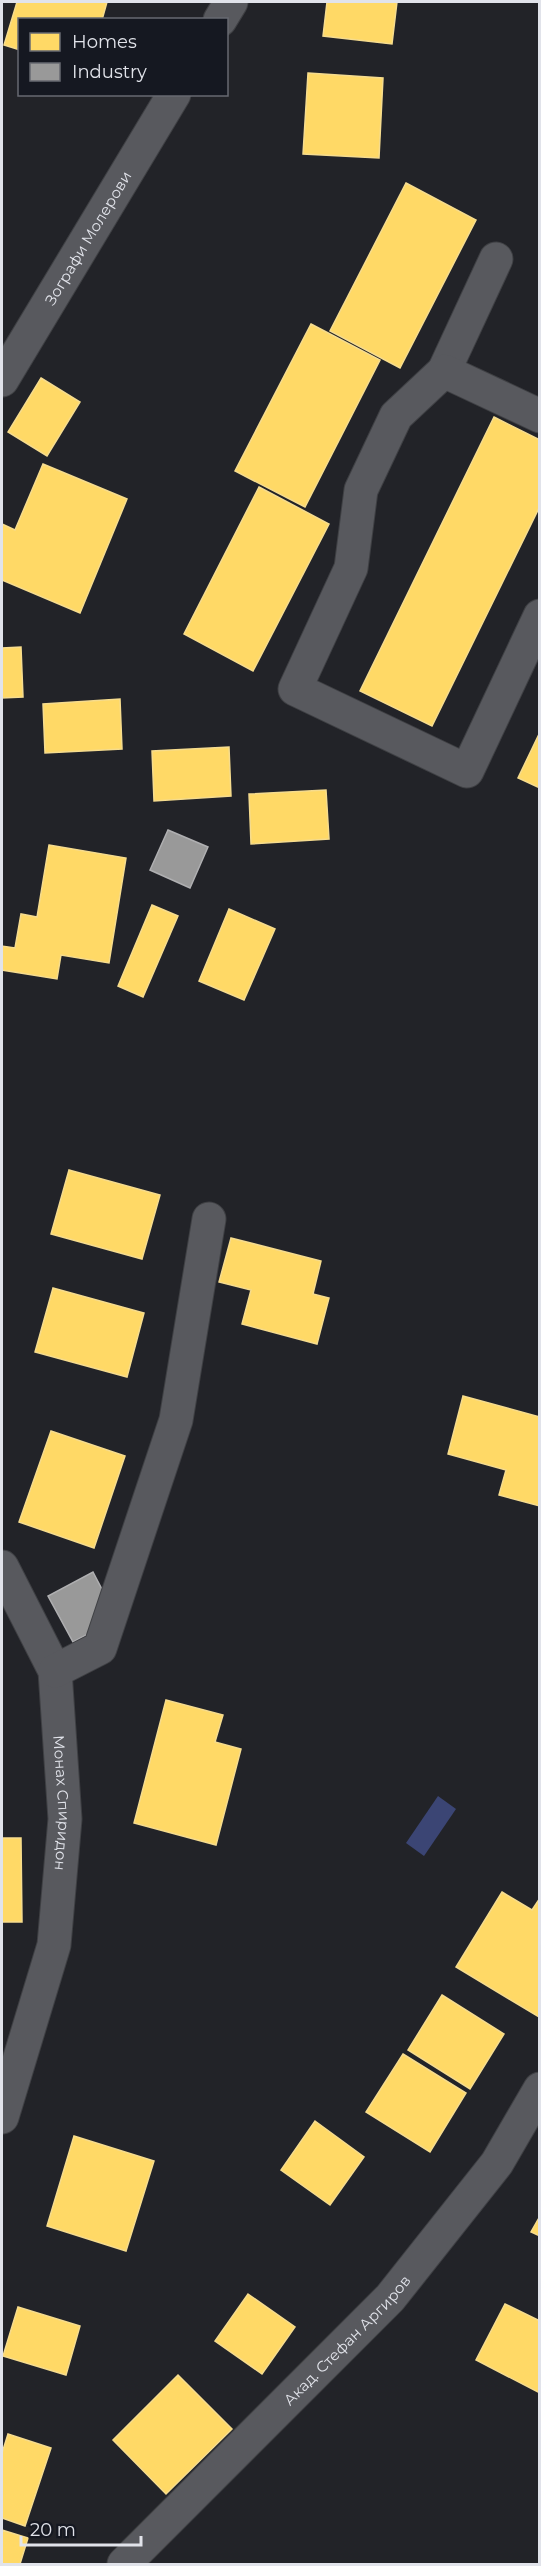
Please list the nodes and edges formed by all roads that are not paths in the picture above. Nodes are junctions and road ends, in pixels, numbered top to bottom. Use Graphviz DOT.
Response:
graph roads {
  1 [pos="231,2"];
  2 [pos="221,18"];
  3 [pos="173,96"];
  4 [pos="496,259"];
  5 [pos="444,370"];
  6 [pos="2,380"];
  7 [pos="540,416"];
  8 [pos="540,616"];
  9 [pos="209,1220"];
  10 [pos="2,1567"];
  11 [pos="55,1671"];
  12 [pos="540,2089"];
  13 [pos="2,2117"];
  14 [pos="124,2565"];
  1 -- 2 [label="street"];
  3 -- 6 [label="street, Зографи Молерови"];
  4 -- 5 [label="street"];
  5 -- 7 [label="street"];
  5 -- 8 [label="street"];
  9 -- 11 [label="street"];
  10 -- 11 [label="street, Монах Спиридон"];
  11 -- 13 [label="street, Монах Спиридон"];
  12 -- 14 [label="street, Акад. Стефан Аргиров"];
}
